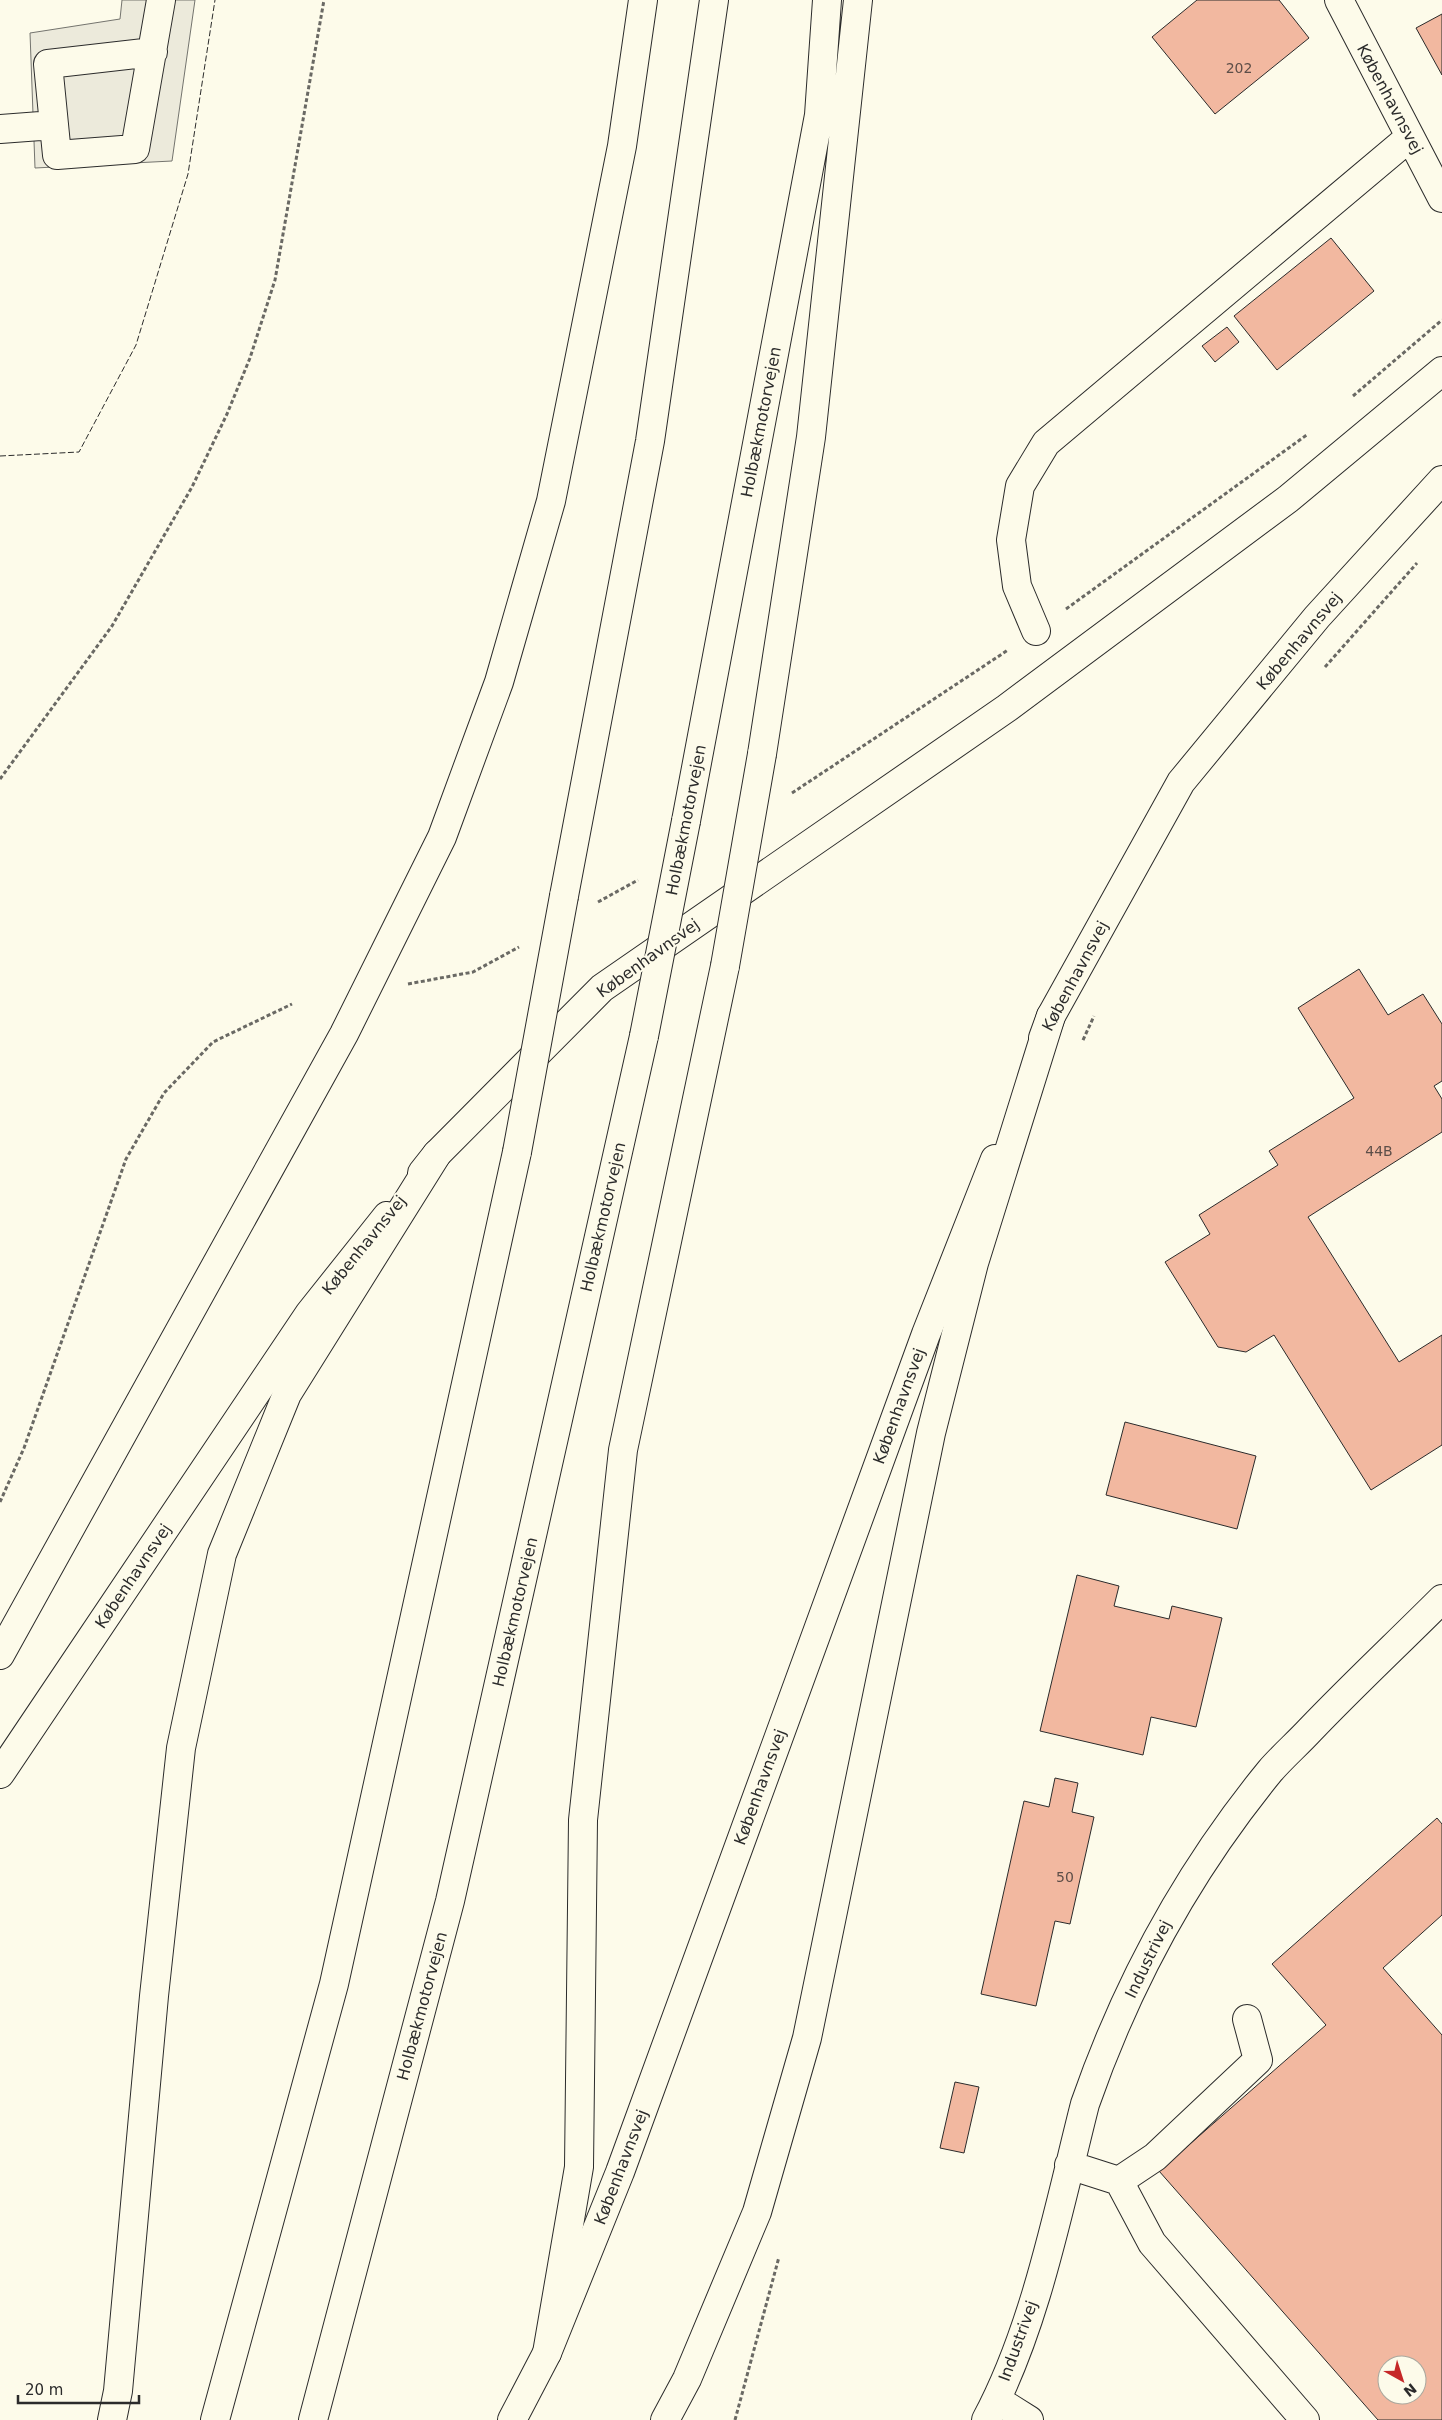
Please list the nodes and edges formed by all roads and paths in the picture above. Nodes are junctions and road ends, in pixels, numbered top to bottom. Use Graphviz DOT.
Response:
graph roads {
  1 [pos="162,0"];
  2 [pos="324,0"];
  3 [pos="643,0"];
  4 [pos="714,0"];
  5 [pos="828,0"];
  6 [pos="858,0"];
  7 [pos="1339,0"];
  8 [pos="153,52"];
  9 [pos="54,125"];
  10 [pos="0,129"];
  11 [pos="1410,136"];
  12 [pos="1442,198"];
  13 [pos="1442,320"];
  14 [pos="1442,372"];
  15 [pos="1347,401"];
  16 [pos="1310,432"];
  17 [pos="1442,480"];
  18 [pos="1423,557"];
  19 [pos="1036,631"];
  20 [pos="1321,672"];
  21 [pos="0,780"];
  22 [pos="790,795"];
  23 [pos="644,876"];
  24 [pos="593,905"];
  25 [pos="525,944"];
  26 [pos="406,985"];
  27 [pos="292,1004"];
  28 [pos="1096,1011"];
  29 [pos="1051,1016"];
  30 [pos="1080,1046"];
  31 [pos="437,1154"];
  32 [pos="0,1502"];
  33 [pos="1442,1599"];
  34 [pos="0,1655"];
  35 [pos="0,1774"];
  36 [pos="1246,2019"];
  37 [pos="1069,2165"];
  38 [pos="1120,2181"];
  39 [pos="781,2248"];
  40 [pos="547,2353"];
  41 [pos="992,2410"];
  42 [pos="112,2420"];
  43 [pos="215,2420"];
  44 [pos="313,2420"];
  45 [pos="512,2420"];
  46 [pos="665,2420"];
  47 [pos="735,2420"];
  48 [pos="1029,2420"];
  49 [pos="1305,2420"];
  1 -- 8 [label="main road"];
  2 -- 21 [label="path"];
  3 -- 34 [label="main road"];
  4 -- 43 [label="main road, bridge"];
  5 -- 44 [label="main road, Holbækmotorvejen, bridge"];
  6 -- 40 [label="main road, bridge"];
  7 -- 11 [label="main road, Københavnsvej"];
  8 -- 9 [label="main road"];
  8 -- 9 [label="main road"];
  9 -- 10 [label="main road"];
  11 -- 12 [label="main road, Københavnsvej"];
  11 -- 19 [label="main road"];
  13 -- 15 [label="path"];
  14 -- 31 [label="main road, Københavnsvej"];
  16 -- 19 [label="path"];
  17 -- 29 [label="main road, Københavnsvej"];
  18 -- 20 [label="path"];
  19 -- 22 [label="path"];
  23 -- 24 [label="path"];
  25 -- 26 [label="path"];
  27 -- 32 [label="path"];
  28 -- 30 [label="path"];
  29 -- 40 [label="main road, Københavnsvej"];
  29 -- 46 [label="main road"];
  31 -- 35 [label="main road, Københavnsvej"];
  31 -- 42 [label="main road"];
  33 -- 37 [label="main road, Industrivej"];
  36 -- 38 [label="main road"];
  37 -- 38 [label="main road"];
  37 -- 41 [label="main road, Industrivej"];
  38 -- 49 [label="main road"];
  39 -- 47 [label="path"];
  40 -- 45 [label="main road, Københavnsvej"];
  41 -- 48 [label="main road, Industrivej"];
}
